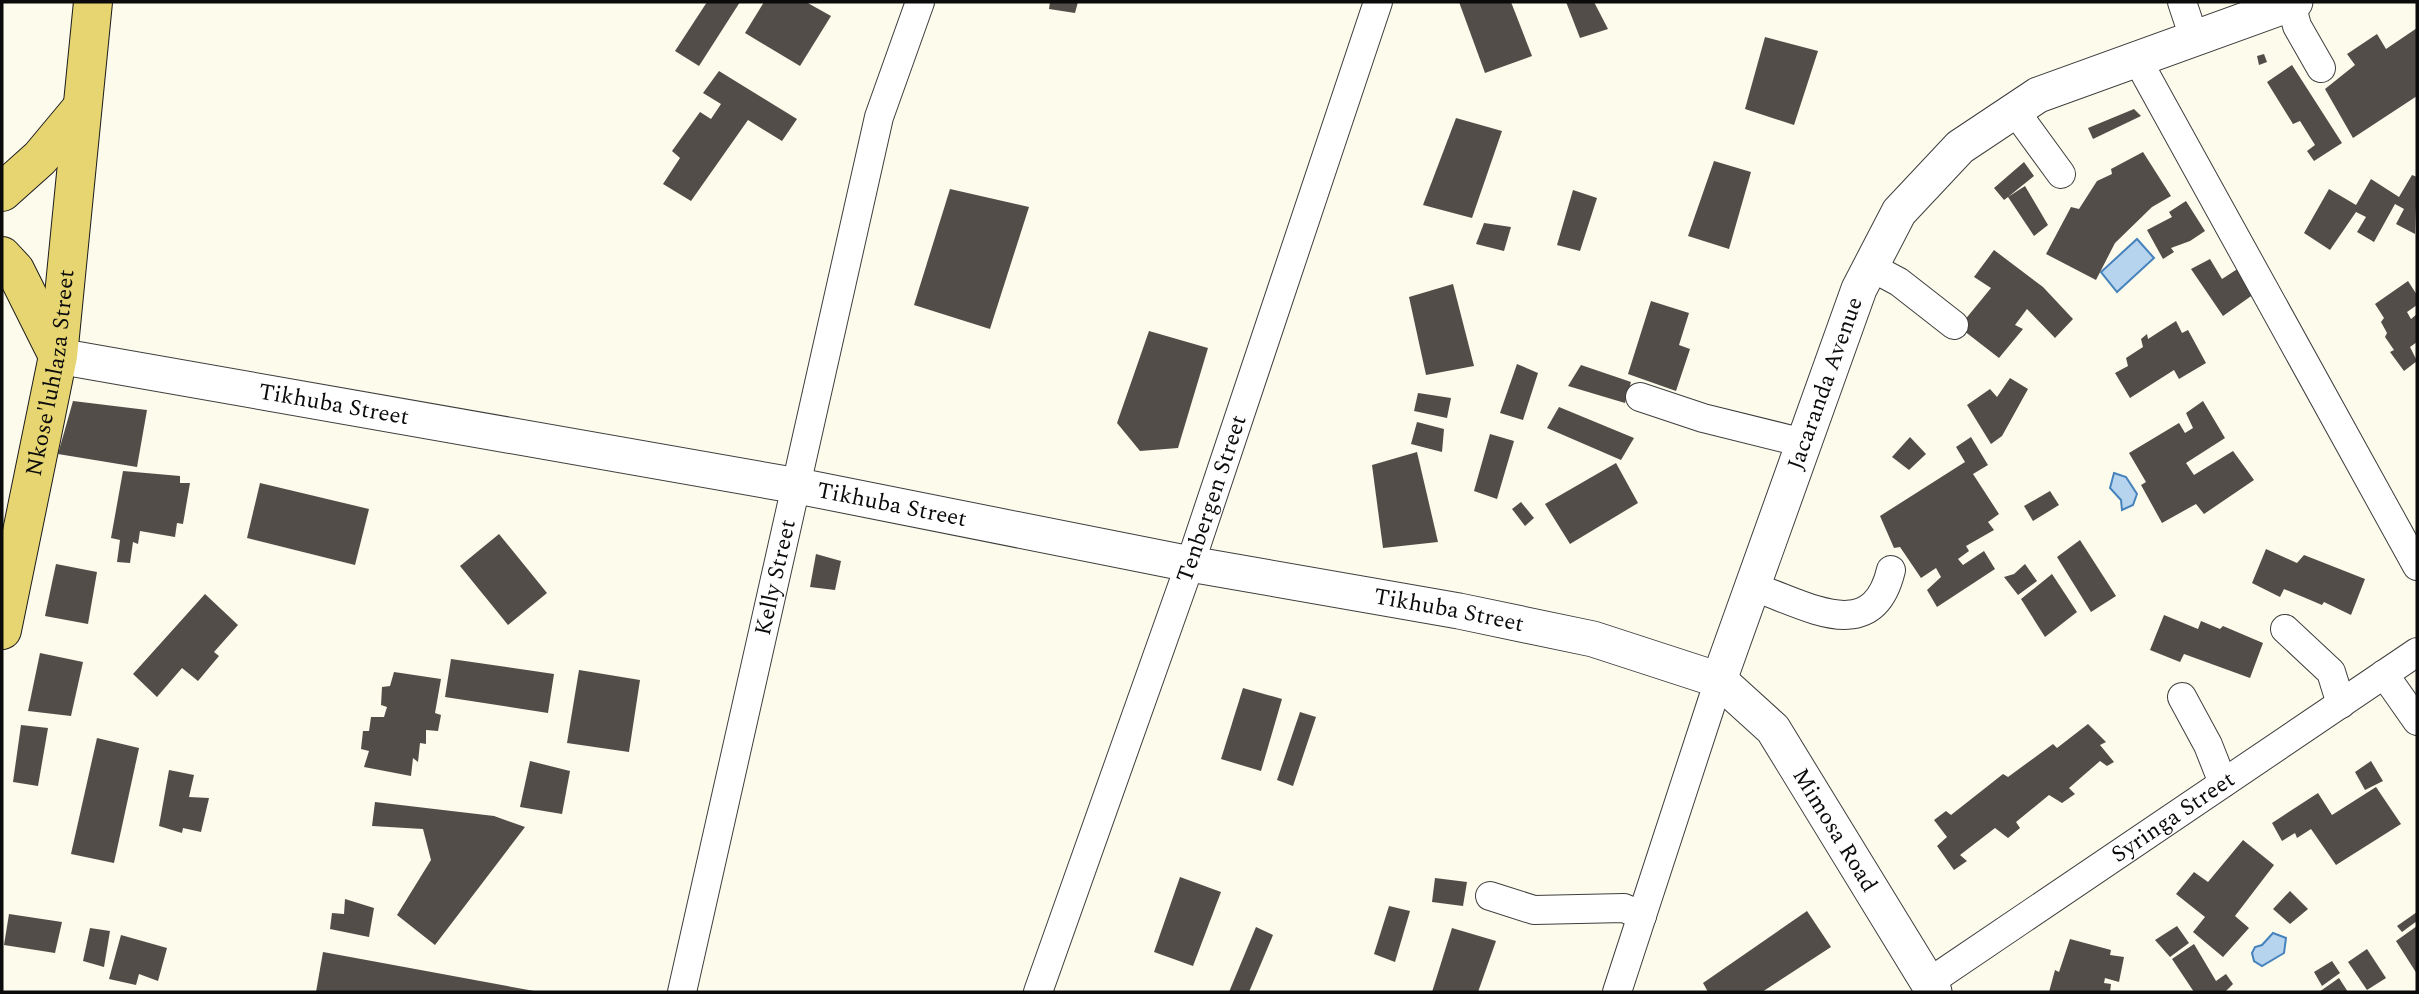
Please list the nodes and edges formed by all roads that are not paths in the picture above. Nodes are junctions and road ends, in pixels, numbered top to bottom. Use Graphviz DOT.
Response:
graph roads {
  1 [pos="920,2"];
  2 [pos="1378,2"];
  3 [pos="2182,2"];
  4 [pos="91,3"];
  5 [pos="2293,3"];
  6 [pos="2194,38"];
  7 [pos="2138,61"];
  8 [pos="2321,68"];
  9 [pos="80,110"];
  10 [pos="2015,111"];
  11 [pos="2062,174"];
  12 [pos="2,192"];
  13 [pos="2,256"];
  14 [pos="1871,267"];
  15 [pos="1954,325"];
  16 [pos="58,356"];
  17 [pos="1640,397"];
  18 [pos="1804,443"];
  19 [pos="798,486"];
  20 [pos="1190,564"];
  21 [pos="2417,566"];
  22 [pos="1891,570"];
  23 [pos="1753,587"];
  24 [pos="2285,629"];
  25 [pos="2,630"];
  26 [pos="2417,652"];
  27 [pos="2384,674"];
  28 [pos="1719,680"];
  29 [pos="2182,697"];
  30 [pos="2341,704"];
  31 [pos="2417,720"];
  32 [pos="2223,783"];
  33 [pos="1490,896"];
  34 [pos="1643,916"];
  35 [pos="1931,988"];
  36 [pos="682,992"];
  37 [pos="1038,992"];
  38 [pos="1617,992"];
  1 -- 19 [label="street, Kelly Street"];
  2 -- 20 [label="street, Tenbergen Street"];
  3 -- 6 [label="street"];
  4 -- 9 [label="main road, Nkose'luhlaza Street"];
  5 -- 6 [label="street, Jacaranda Avenue"];
  5 -- 8 [label="street"];
  6 -- 7 [label="street, Jacaranda Avenue"];
  7 -- 10 [label="street, Jacaranda Avenue"];
  7 -- 21 [label="street"];
  9 -- 12 [label="main road"];
  9 -- 16 [label="main road, Nkose'luhlaza Street"];
  10 -- 11 [label="street"];
  10 -- 14 [label="street, Jacaranda Avenue"];
  13 -- 16 [label="main road"];
  14 -- 15 [label="street"];
  14 -- 18 [label="street, Jacaranda Avenue"];
  16 -- 19 [label="street, Tikhuba Street"];
  16 -- 25 [label="main road, Nkose'luhlaza Street"];
  17 -- 18 [label="street"];
  18 -- 23 [label="street, Jacaranda Avenue"];
  19 -- 20 [label="street, Tikhuba Street"];
  19 -- 36 [label="street, Kelly Street"];
  20 -- 28 [label="street, Tikhuba Street"];
  20 -- 37 [label="street, Tenbergen Street"];
  22 -- 23 [label="street"];
  23 -- 28 [label="street, Jacaranda Avenue"];
  24 -- 30 [label="street"];
  26 -- 27 [label="street, Syringa Street"];
  27 -- 30 [label="street, Syringa Street"];
  27 -- 31 [label="street"];
  28 -- 34 [label="street, Jacaranda Avenue"];
  28 -- 35 [label="street, Mimosa Road"];
  29 -- 32 [label="street"];
  30 -- 32 [label="street, Syringa Street"];
  32 -- 35 [label="street, Syringa Street"];
  33 -- 34 [label="street"];
  34 -- 38 [label="street, Jacaranda Avenue"];
}
